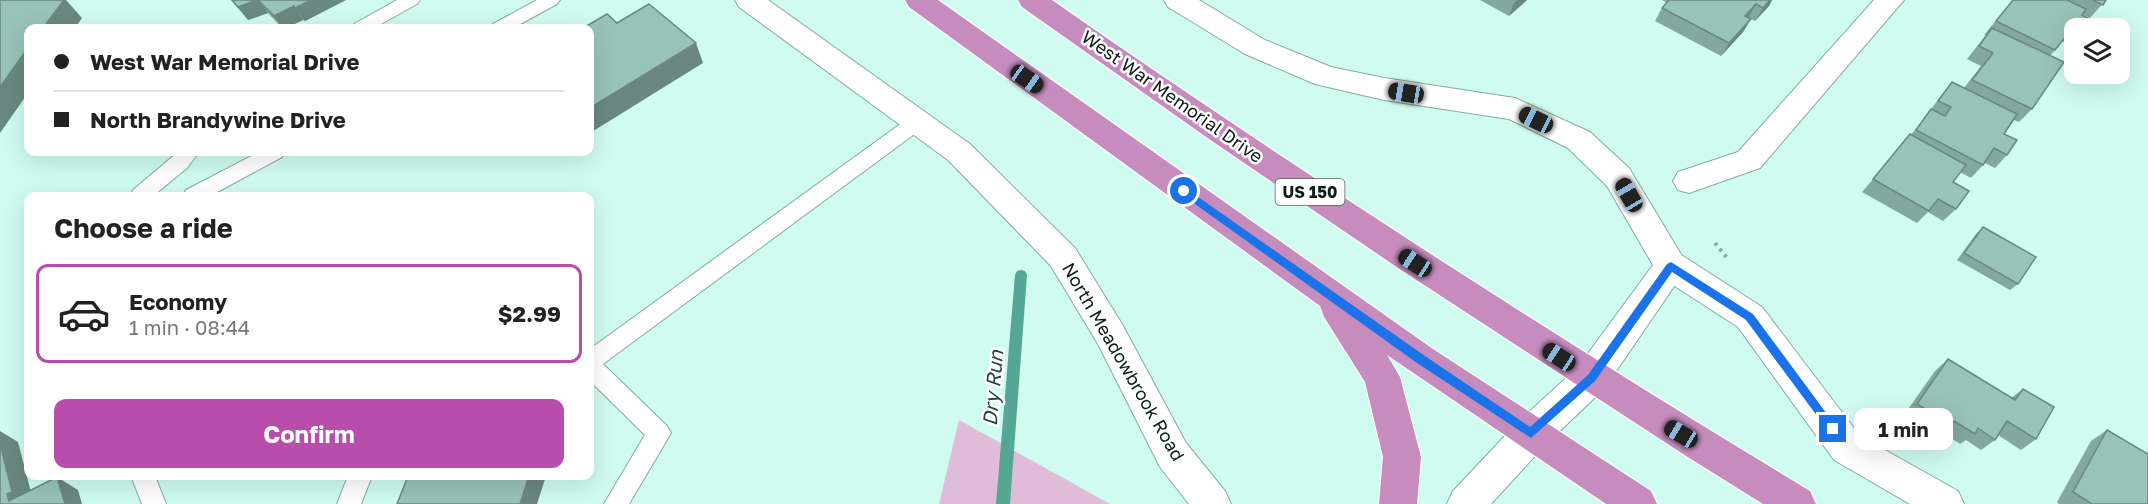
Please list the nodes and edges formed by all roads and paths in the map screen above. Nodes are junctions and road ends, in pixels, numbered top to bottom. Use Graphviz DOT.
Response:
graph roads {
  1 [pos="411,0"];
  2 [pos="551,0"];
  3 [pos="749,0"];
  4 [pos="919,0"];
  5 [pos="1032,0"];
  6 [pos="1178,0"];
  7 [pos="1890,0"];
  8 [pos="367,24"];
  9 [pos="506,24"];
  10 [pos="917,122"];
  11 [pos="186,156"];
  12 [pos="268,156"];
  13 [pos="1689,181"];
  14 [pos="145,192"];
  15 [pos="200,192"];
  16 [pos="1671,266"];
  17 [pos="1327,293"];
  18 [pos="594,358"];
  19 [pos="594,371"];
  20 [pos="1591,378"];
  21 [pos="1531,434"];
  22 [pos="145,480"];
  23 [pos="358,480"];
  24 [pos="154,504"];
  25 [pos="349,504"];
  26 [pos="616,504"];
  27 [pos="1212,504"];
  28 [pos="1398,504"];
  29 [pos="1466,504"];
  30 [pos="1638,504"];
  31 [pos="1797,504"];
  32 [pos="1945,504"];
  1 -- 8 [label="lane"];
  2 -- 9 [label="lane"];
  3 -- 10 [label="street, North Meadowbrook Road"];
  4 -- 17 [label="highway"];
  5 -- 20 [label="highway, West War Memorial Drive / US 150"];
  6 -- 16 [label="street"];
  7 -- 13 [label="street"];
  10 -- 18 [label="lane"];
  10 -- 27 [label="street, North Meadowbrook Road"];
  11 -- 14 [label="lane"];
  12 -- 15 [label="lane"];
  16 -- 20 [label="street"];
  16 -- 32 [label="street"];
  17 -- 21 [label="highway"];
  17 -- 28 [label="highway"];
  19 -- 26 [label="lane"];
  20 -- 21 [label="street"];
  20 -- 31 [label="highway, West War Memorial Drive / US 150"];
  21 -- 29 [label="street"];
  21 -- 30 [label="highway"];
  22 -- 24 [label="lane"];
  23 -- 25 [label="lane"];
}
